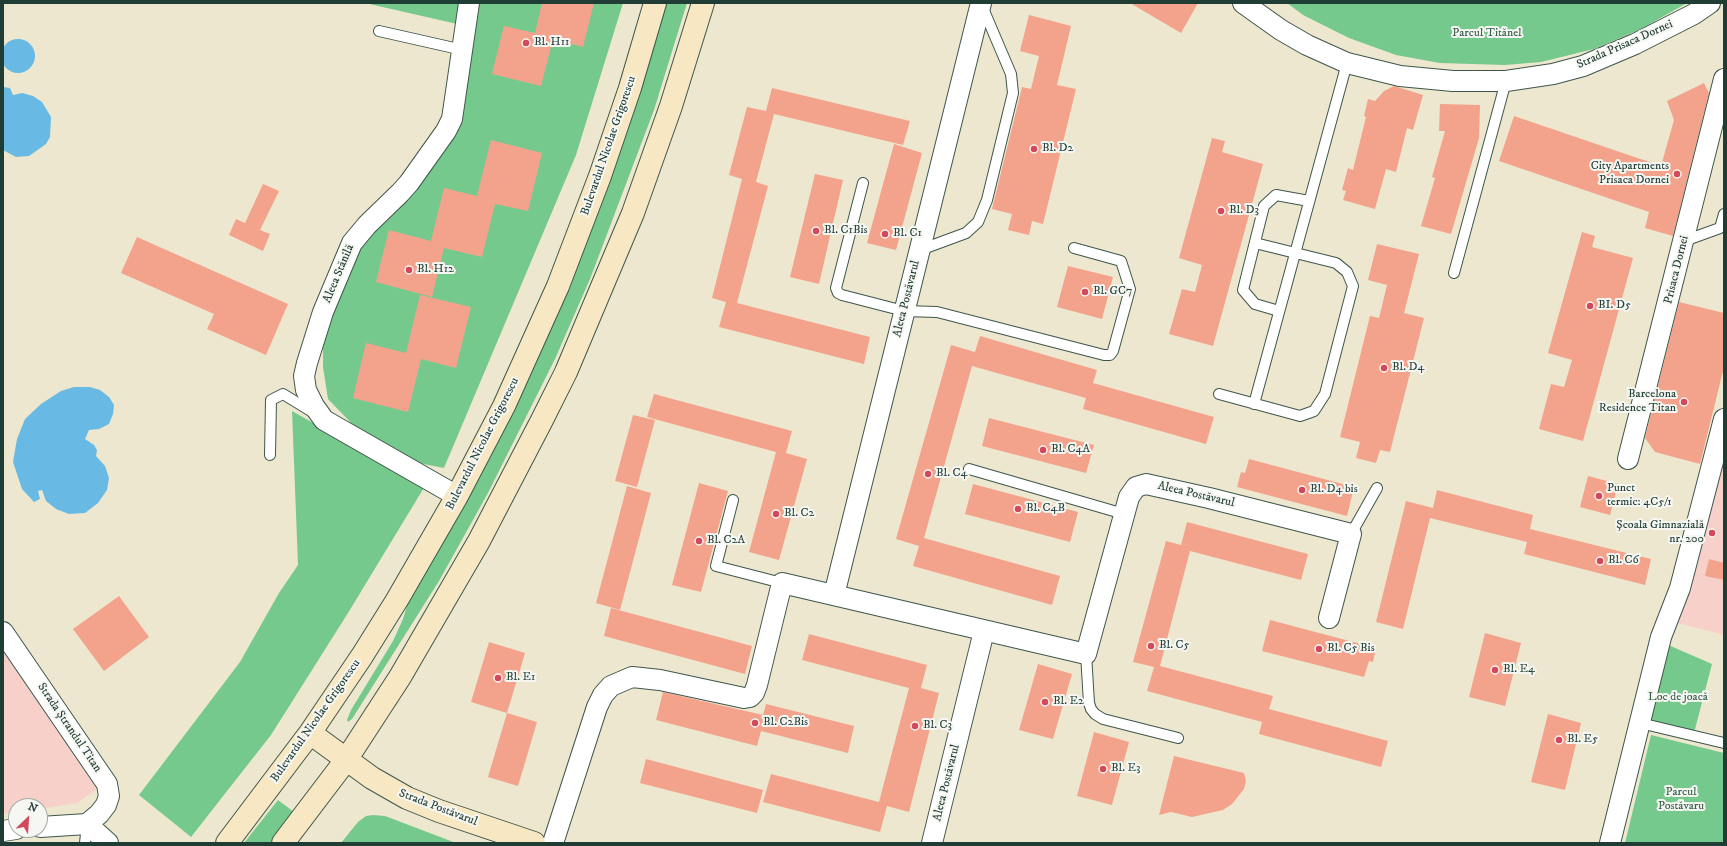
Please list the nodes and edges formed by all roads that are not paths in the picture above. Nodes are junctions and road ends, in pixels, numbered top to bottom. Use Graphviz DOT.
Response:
graph roads {
  1 [pos="470,3"];
  2 [pos="655,3"];
  3 [pos="703,3"];
  4 [pos="981,3"];
  5 [pos="1243,3"];
  6 [pos="1710,3"];
  7 [pos="379,31"];
  8 [pos="463,50"];
  9 [pos="1347,63"];
  10 [pos="1724,80"];
  11 [pos="1506,81"];
  12 [pos="863,183"];
  13 [pos="1309,201"];
  14 [pos="1724,214"];
  15 [pos="1684,241"];
  16 [pos="1255,243"];
  17 [pos="1074,248"];
  18 [pos="920,250"];
  19 [pos="1295,252"];
  20 [pos="1454,273"];
  21 [pos="904,311"];
  22 [pos="1279,311"];
  23 [pos="1219,394"];
  24 [pos="1254,404"];
  25 [pos="1724,419"];
  26 [pos="324,420"];
  27 [pos="270,455"];
  28 [pos="1628,459"];
  29 [pos="969,469"];
  30 [pos="1377,488"];
  31 [pos="457,496"];
  32 [pos="733,500"];
  33 [pos="1124,514"];
  34 [pos="1351,534"];
  35 [pos="782,582"];
  36 [pos="834,595"];
  37 [pos="1330,618"];
  38 [pos="984,631"];
  39 [pos="3,632"];
  40 [pos="1086,654"];
  41 [pos="1640,723"];
  42 [pos="310,733"];
  43 [pos="1178,738"];
  44 [pos="1724,743"];
  45 [pos="346,760"];
  46 [pos="48,828"];
  47 [pos="86,833"];
  48 [pos="108,843"];
  49 [pos="227,843"];
  50 [pos="284,843"];
  51 [pos="534,843"];
  52 [pos="553,843"];
  53 [pos="932,843"];
  54 [pos="1610,843"];
  1 -- 8 [label="street, Aleea Stănilă"];
  2 -- 31 [label="main road, Bulevardul Nicolae Grigorescu"];
  3 -- 45 [label="main road"];
  4 -- 18 [label="street, Aleea Postăvarul"];
  4 -- 18 [label="lane"];
  5 -- 9 [label="street, Strada Prisaca Dornei"];
  6 -- 11 [label="street, Strada Prisaca Dornei"];
  7 -- 8 [label="lane"];
  8 -- 26 [label="street, Aleea Stănilă"];
  9 -- 11 [label="street, Strada Prisaca Dornei"];
  9 -- 13 [label="lane"];
  10 -- 15 [label="street, Prisaca Dornei"];
  11 -- 20 [label="lane"];
  12 -- 21 [label="lane"];
  13 -- 16 [label="lane"];
  13 -- 19 [label="lane"];
  14 -- 15 [label="lane"];
  15 -- 28 [label="street, Prisaca Dornei"];
  16 -- 19 [label="lane"];
  16 -- 22 [label="lane"];
  17 -- 21 [label="lane"];
  18 -- 21 [label="street, Aleea Postăvarul"];
  19 -- 22 [label="lane"];
  19 -- 24 [label="lane"];
  21 -- 36 [label="street, Aleea Postăvarul"];
  22 -- 24 [label="lane"];
  23 -- 24 [label="lane"];
  25 -- 41 [label="street"];
  26 -- 27 [label="lane"];
  26 -- 31 [label="street, Aleea Stănilă"];
  29 -- 33 [label="lane"];
  30 -- 34 [label="lane"];
  31 -- 42 [label="main road, Bulevardul Nicolae Grigorescu"];
  32 -- 35 [label="lane"];
  33 -- 34 [label="street, Aleea Postăvarul"];
  33 -- 40 [label="street, Aleea Postăvarul"];
  34 -- 37 [label="street"];
  35 -- 36 [label="street"];
  35 -- 52 [label="street"];
  36 -- 38 [label="street"];
  38 -- 40 [label="street"];
  38 -- 53 [label="street, Aleea Postăvarul"];
  39 -- 47 [label="street, Strada Ștrandul Titan"];
  40 -- 43 [label="lane"];
  41 -- 44 [label="lane"];
  41 -- 54 [label="street"];
  42 -- 45 [label="main road, Strada Postăvarul"];
  42 -- 49 [label="main road, Bulevardul Nicolae Grigorescu"];
  45 -- 50 [label="main road"];
  45 -- 51 [label="main road, Strada Postăvarul"];
  46 -- 47 [label="street"];
  47 -- 48 [label="street"];
}
